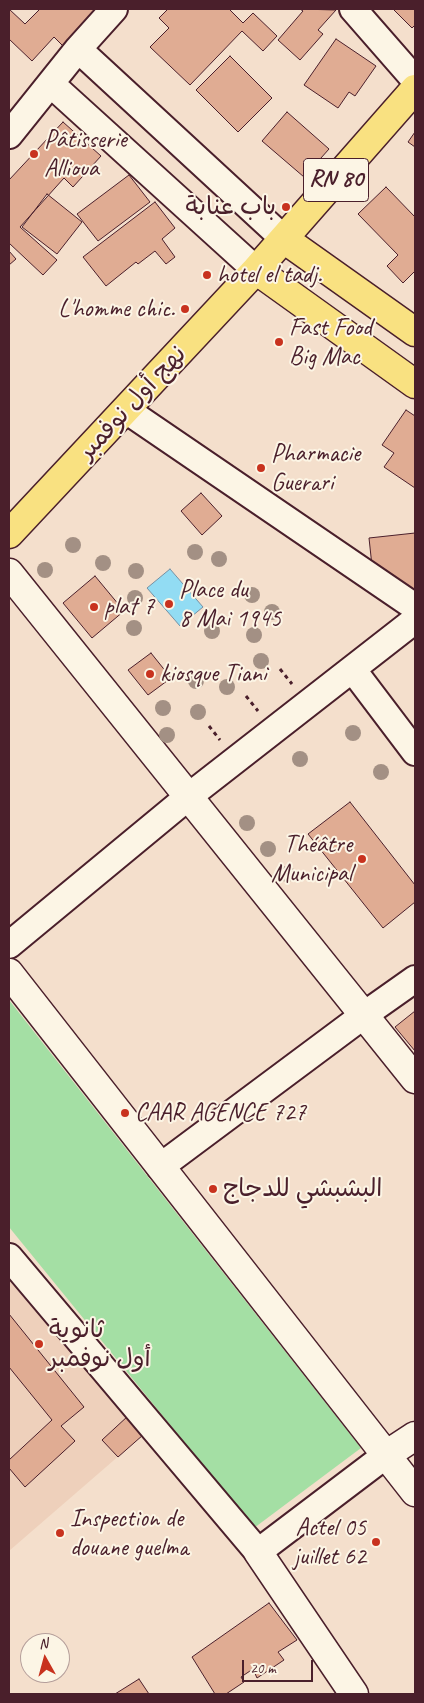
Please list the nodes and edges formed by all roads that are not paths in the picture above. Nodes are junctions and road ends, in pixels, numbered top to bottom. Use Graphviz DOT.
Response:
graph roads {
  1 [pos="114,9"];
  2 [pos="353,9"];
  3 [pos="78,49"];
  4 [pos="415,80"];
  5 [pos="51,84"];
  6 [pos="415,89"];
  7 [pos="9,135"];
  8 [pos="284,239"];
  9 [pos="256,270"];
  10 [pos="415,332"];
  11 [pos="415,384"];
  12 [pos="126,410"];
  13 [pos="9,534"];
  14 [pos="9,573"];
  15 [pos="415,607"];
  16 [pos="415,620"];
  17 [pos="353,670"];
  18 [pos="415,752"];
  19 [pos="188,797"];
  20 [pos="9,944"];
  21 [pos="9,973"];
  22 [pos="415,979"];
  23 [pos="364,1015"];
  24 [pos="415,1079"];
  25 [pos="160,1167"];
  26 [pos="9,1258"];
  27 [pos="415,1436"];
  28 [pos="386,1455"];
  29 [pos="415,1492"];
  30 [pos="258,1552"];
  31 [pos="354,1694"];
  1 -- 3 [label="street"];
  2 -- 4 [label="street"];
  3 -- 5 [label="street"];
  3 -- 8 [label="street"];
  5 -- 7 [label="street"];
  5 -- 9 [label="street"];
  6 -- 8 [label="main road, RN 80"];
  8 -- 9 [label="main road, RN 80"];
  8 -- 10 [label="main road"];
  9 -- 11 [label="main road"];
  9 -- 12 [label="main road, نهج أول نوفمبر"];
  12 -- 13 [label="main road, نهج أول نوفمبر"];
  12 -- 15 [label="street"];
  14 -- 19 [label="main road"];
  16 -- 17 [label="street"];
  17 -- 18 [label="street"];
  17 -- 19 [label="street"];
  19 -- 20 [label="street"];
  19 -- 23 [label="main road"];
  21 -- 25 [label="main road"];
  22 -- 23 [label="street"];
  23 -- 24 [label="main road"];
  23 -- 25 [label="street"];
  25 -- 28 [label="main road"];
  26 -- 30 [label="street"];
  27 -- 28 [label="main road"];
  28 -- 29 [label="main road"];
  28 -- 30 [label="street"];
  30 -- 31 [label="main road"];
}
